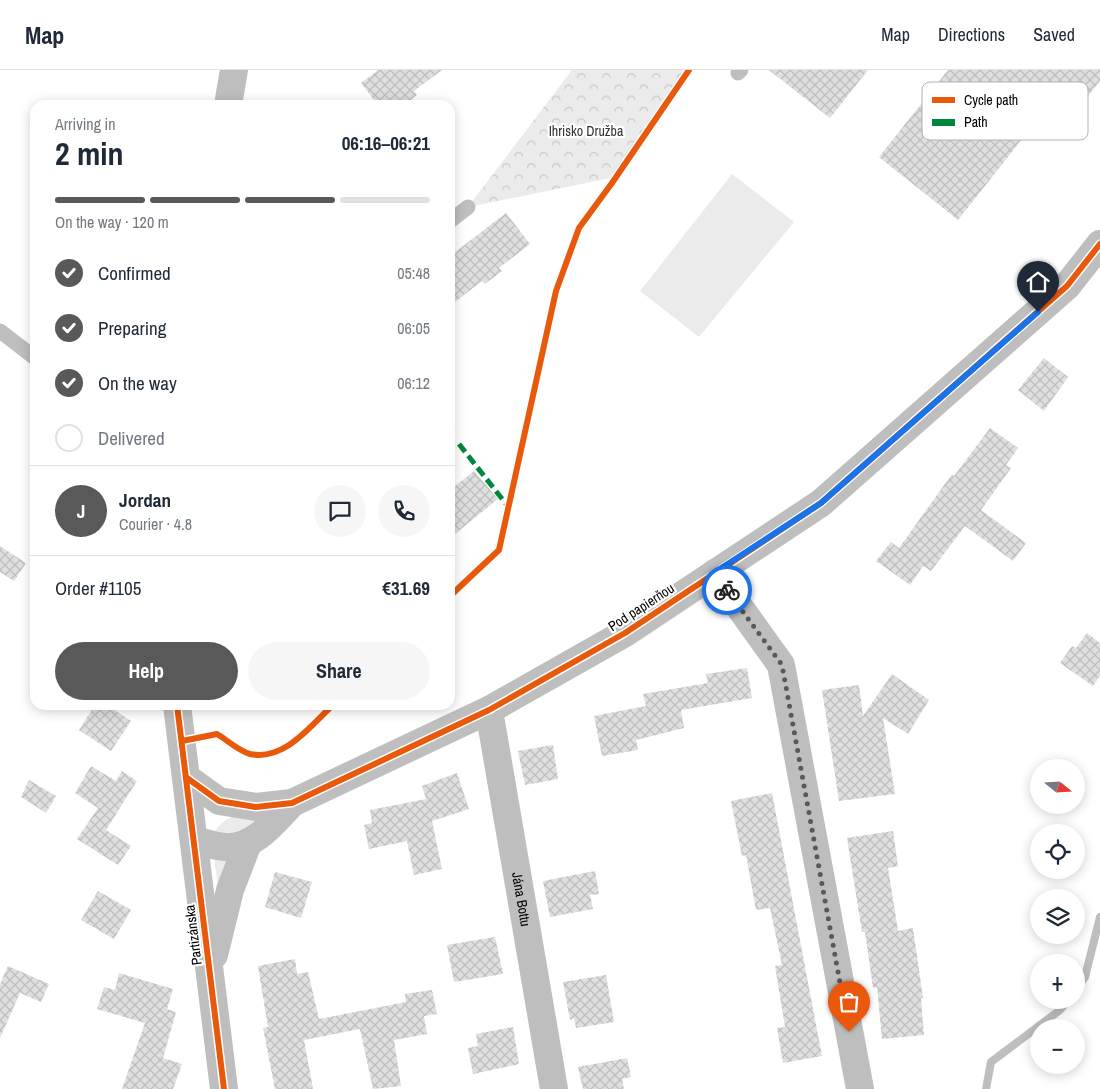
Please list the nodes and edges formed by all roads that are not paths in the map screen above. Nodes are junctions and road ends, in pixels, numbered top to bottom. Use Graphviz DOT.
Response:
graph roads {
  1 [pos="234,70"];
  2 [pos="229,100"];
  3 [pos="468,207"];
  4 [pos="455,217"];
  5 [pos="1100,244"];
  6 [pos="0,331"];
  7 [pos="30,354"];
  8 [pos="714,573"];
  9 [pos="178,710"];
  10 [pos="488,710"];
  11 [pos="187,778"];
  12 [pos="292,803"];
  13 [pos="194,840"];
  14 [pos="248,843"];
  15 [pos="210,973"];
  16 [pos="224,1089"];
  17 [pos="554,1089"];
  18 [pos="860,1089"];
  1 -- 2 [label="street"];
  3 -- 4 [label="lane"];
  5 -- 8 [label="street, Pod papierňou"];
  6 -- 7 [label="lane"];
  8 -- 10 [label="street, Pod papierňou"];
  8 -- 18 [label="street"];
  9 -- 11 [label="street"];
  10 -- 12 [label="street, Pod papierňou"];
  10 -- 17 [label="street, Jána Bottu"];
  11 -- 12 [label="street, Pod papierňou"];
  11 -- 13 [label="street, Partizánska"];
  12 -- 14 [label="street"];
  13 -- 14 [label="street"];
  13 -- 15 [label="street, Partizánska"];
  14 -- 15 [label="street"];
  15 -- 16 [label="street, Partizánska"];
}
